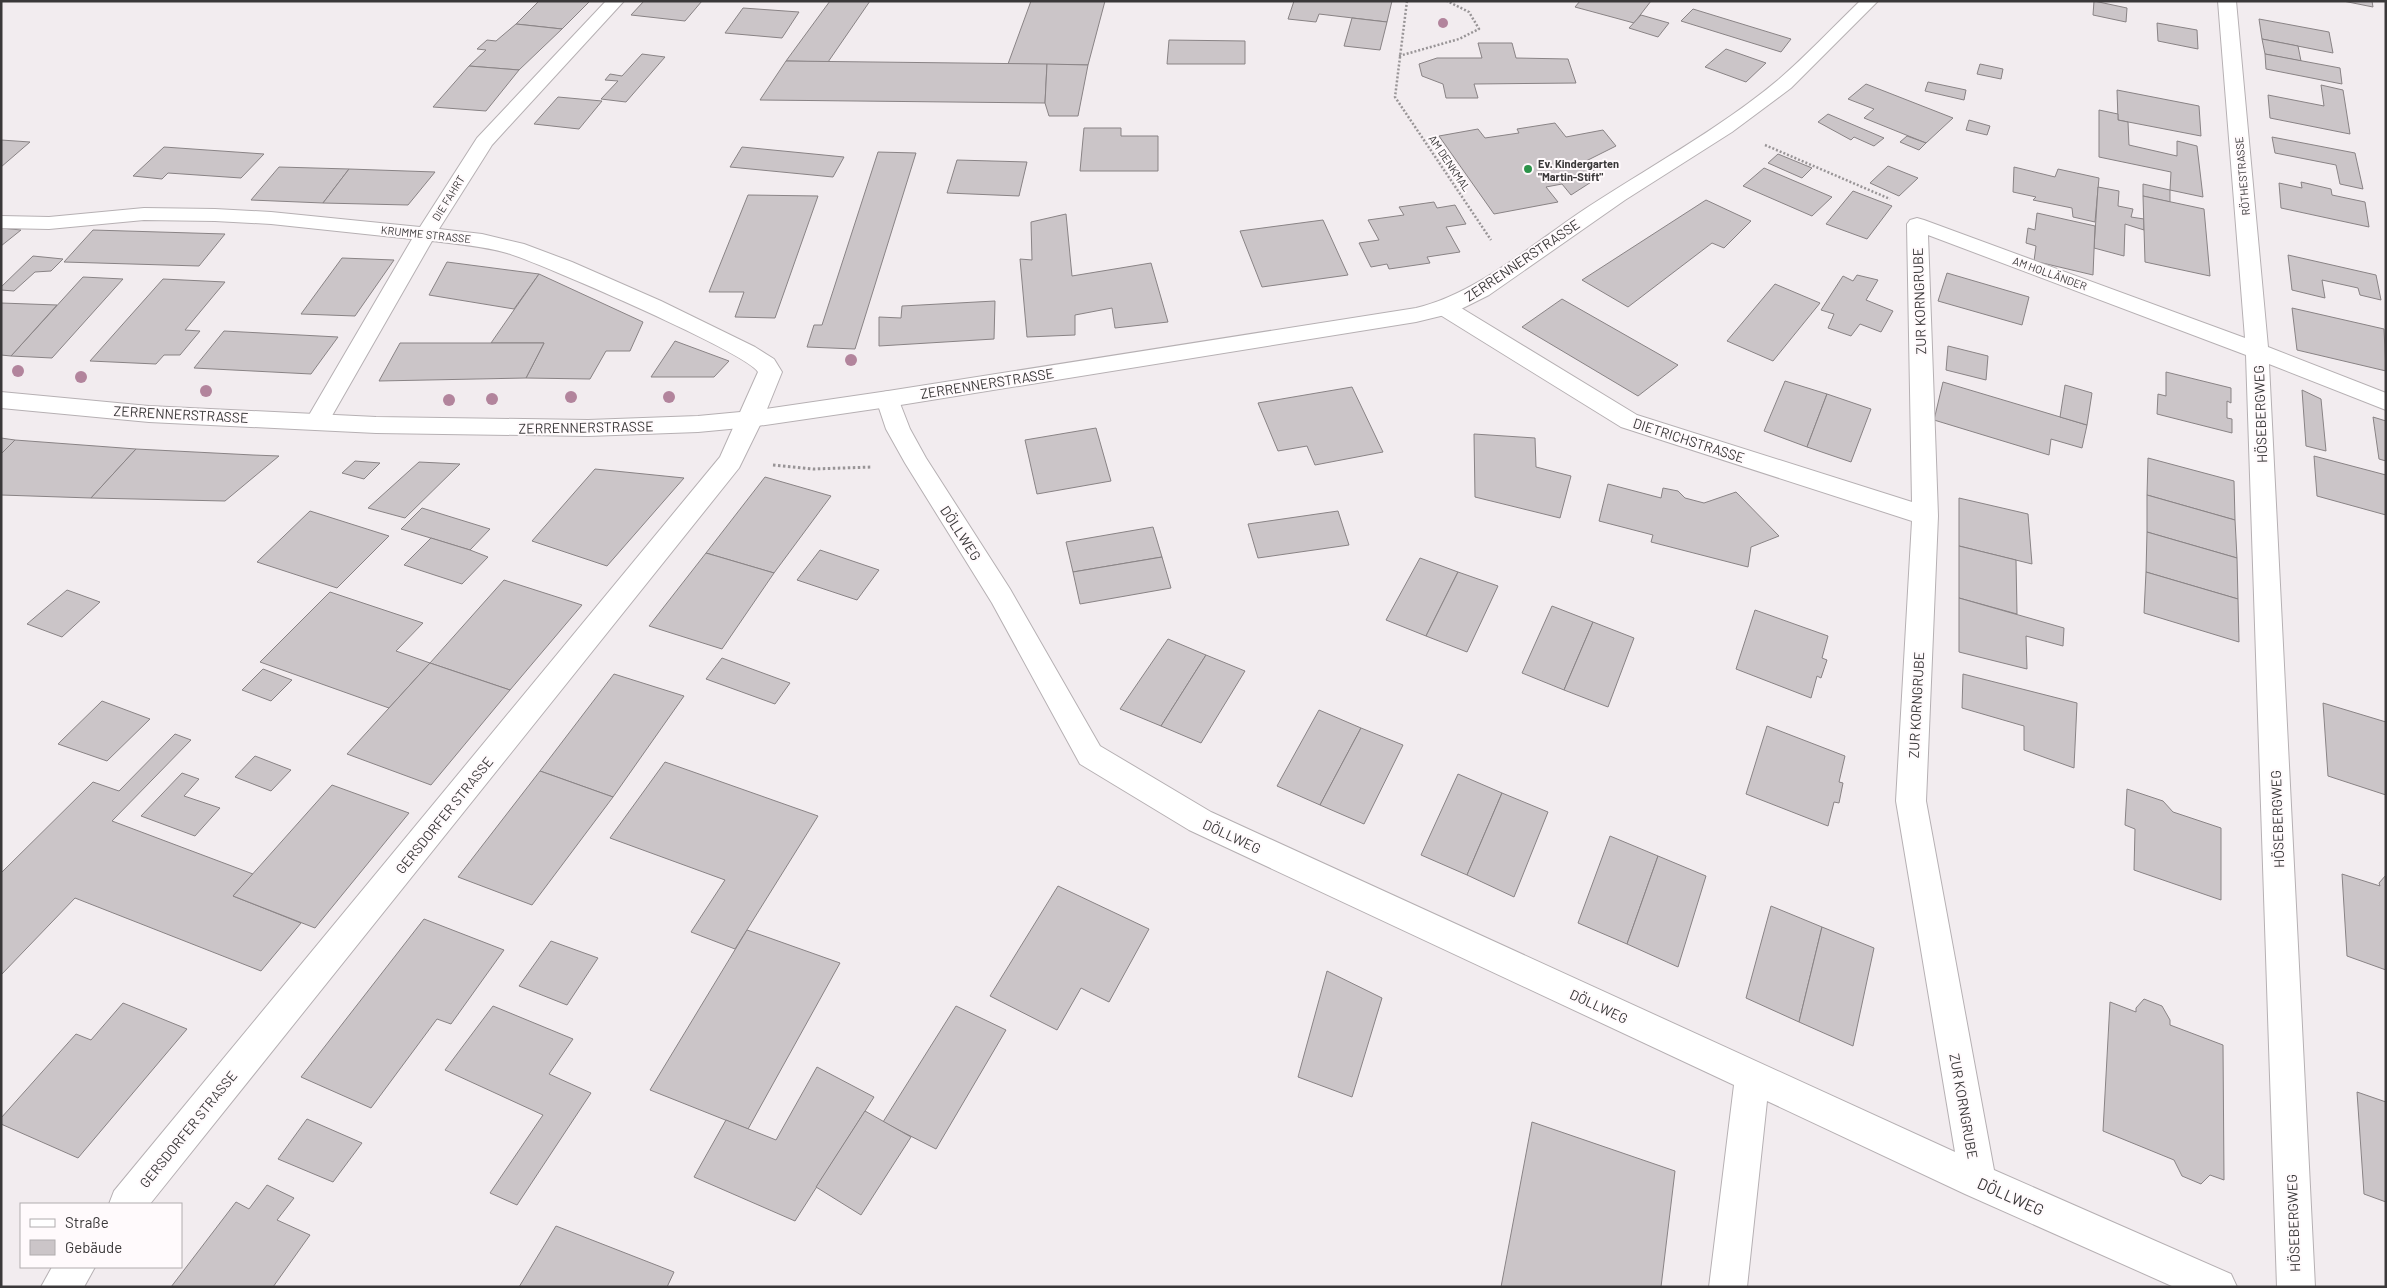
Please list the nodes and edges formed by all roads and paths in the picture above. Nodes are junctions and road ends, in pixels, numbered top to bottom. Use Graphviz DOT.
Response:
graph roads {
  1 [pos="616,1"];
  2 [pos="1407,1"];
  3 [pos="1447,1"];
  4 [pos="1870,1"];
  5 [pos="2227,1"];
  6 [pos="1398,56"];
  7 [pos="1725,128"];
  8 [pos="1,222"];
  9 [pos="1917,224"];
  10 [pos="425,235"];
  11 [pos="1521,263"];
  12 [pos="1445,308"];
  13 [pos="2257,350"];
  14 [pos="888,399"];
  15 [pos="1,400"];
  16 [pos="2386,402"];
  17 [pos="751,419"];
  18 [pos="317,422"];
  19 [pos="730,462"];
  20 [pos="917,463"];
  21 [pos="1925,516"];
  22 [pos="1752,1077"];
  23 [pos="1978,1181"];
  24 [pos="128,1203"];
  25 [pos="75,1268"];
  26 [pos="60,1287"];
  27 [pos="1728,1287"];
  28 [pos="2218,1287"];
  29 [pos="2296,1287"];
  1 -- 10 [label="street, DIE FAHRT"];
  2 -- 6 [label="path, AM DENKMAL"];
  3 -- 6 [label="path"];
  4 -- 7 [label="street, ZERRENNERSTRASSE"];
  5 -- 13 [label="street, RÖTHESTRASSE"];
  6 -- 11 [label="path, AM DENKMAL"];
  7 -- 9 [label="path"];
  7 -- 11 [label="street, ZERRENNERSTRASSE"];
  8 -- 10 [label="street, KRUMME STRASSE"];
  9 -- 13 [label="street, AM HOLLÄNDER"];
  9 -- 21 [label="street, ZUR KORNGRUBE"];
  10 -- 17 [label="street, KRUMME STRASSE"];
  10 -- 18 [label="street, DIE FAHRT"];
  11 -- 12 [label="street, ZERRENNERSTRASSE"];
  12 -- 14 [label="street, ZERRENNERSTRASSE"];
  12 -- 21 [label="street, DIETRICHSTRASSE"];
  13 -- 16 [label="street, AM HOLLÄNDER"];
  13 -- 29 [label="street, HÖSEBERGWEG"];
  14 -- 17 [label="street, ZERRENNERSTRASSE"];
  14 -- 20 [label="street, DÖLLWEG"];
  15 -- 18 [label="street, ZERRENNERSTRASSE"];
  17 -- 18 [label="street, ZERRENNERSTRASSE"];
  17 -- 19 [label="street, GERSDORFER STRASSE"];
  19 -- 20 [label="path"];
  19 -- 24 [label="street, GERSDORFER STRASSE"];
  20 -- 22 [label="street, DÖLLWEG"];
  21 -- 23 [label="street, ZUR KORNGRUBE"];
  22 -- 23 [label="street, DÖLLWEG"];
  22 -- 27 [label="street"];
  23 -- 28 [label="street, DÖLLWEG"];
  25 -- 26 [label="street"];
}
